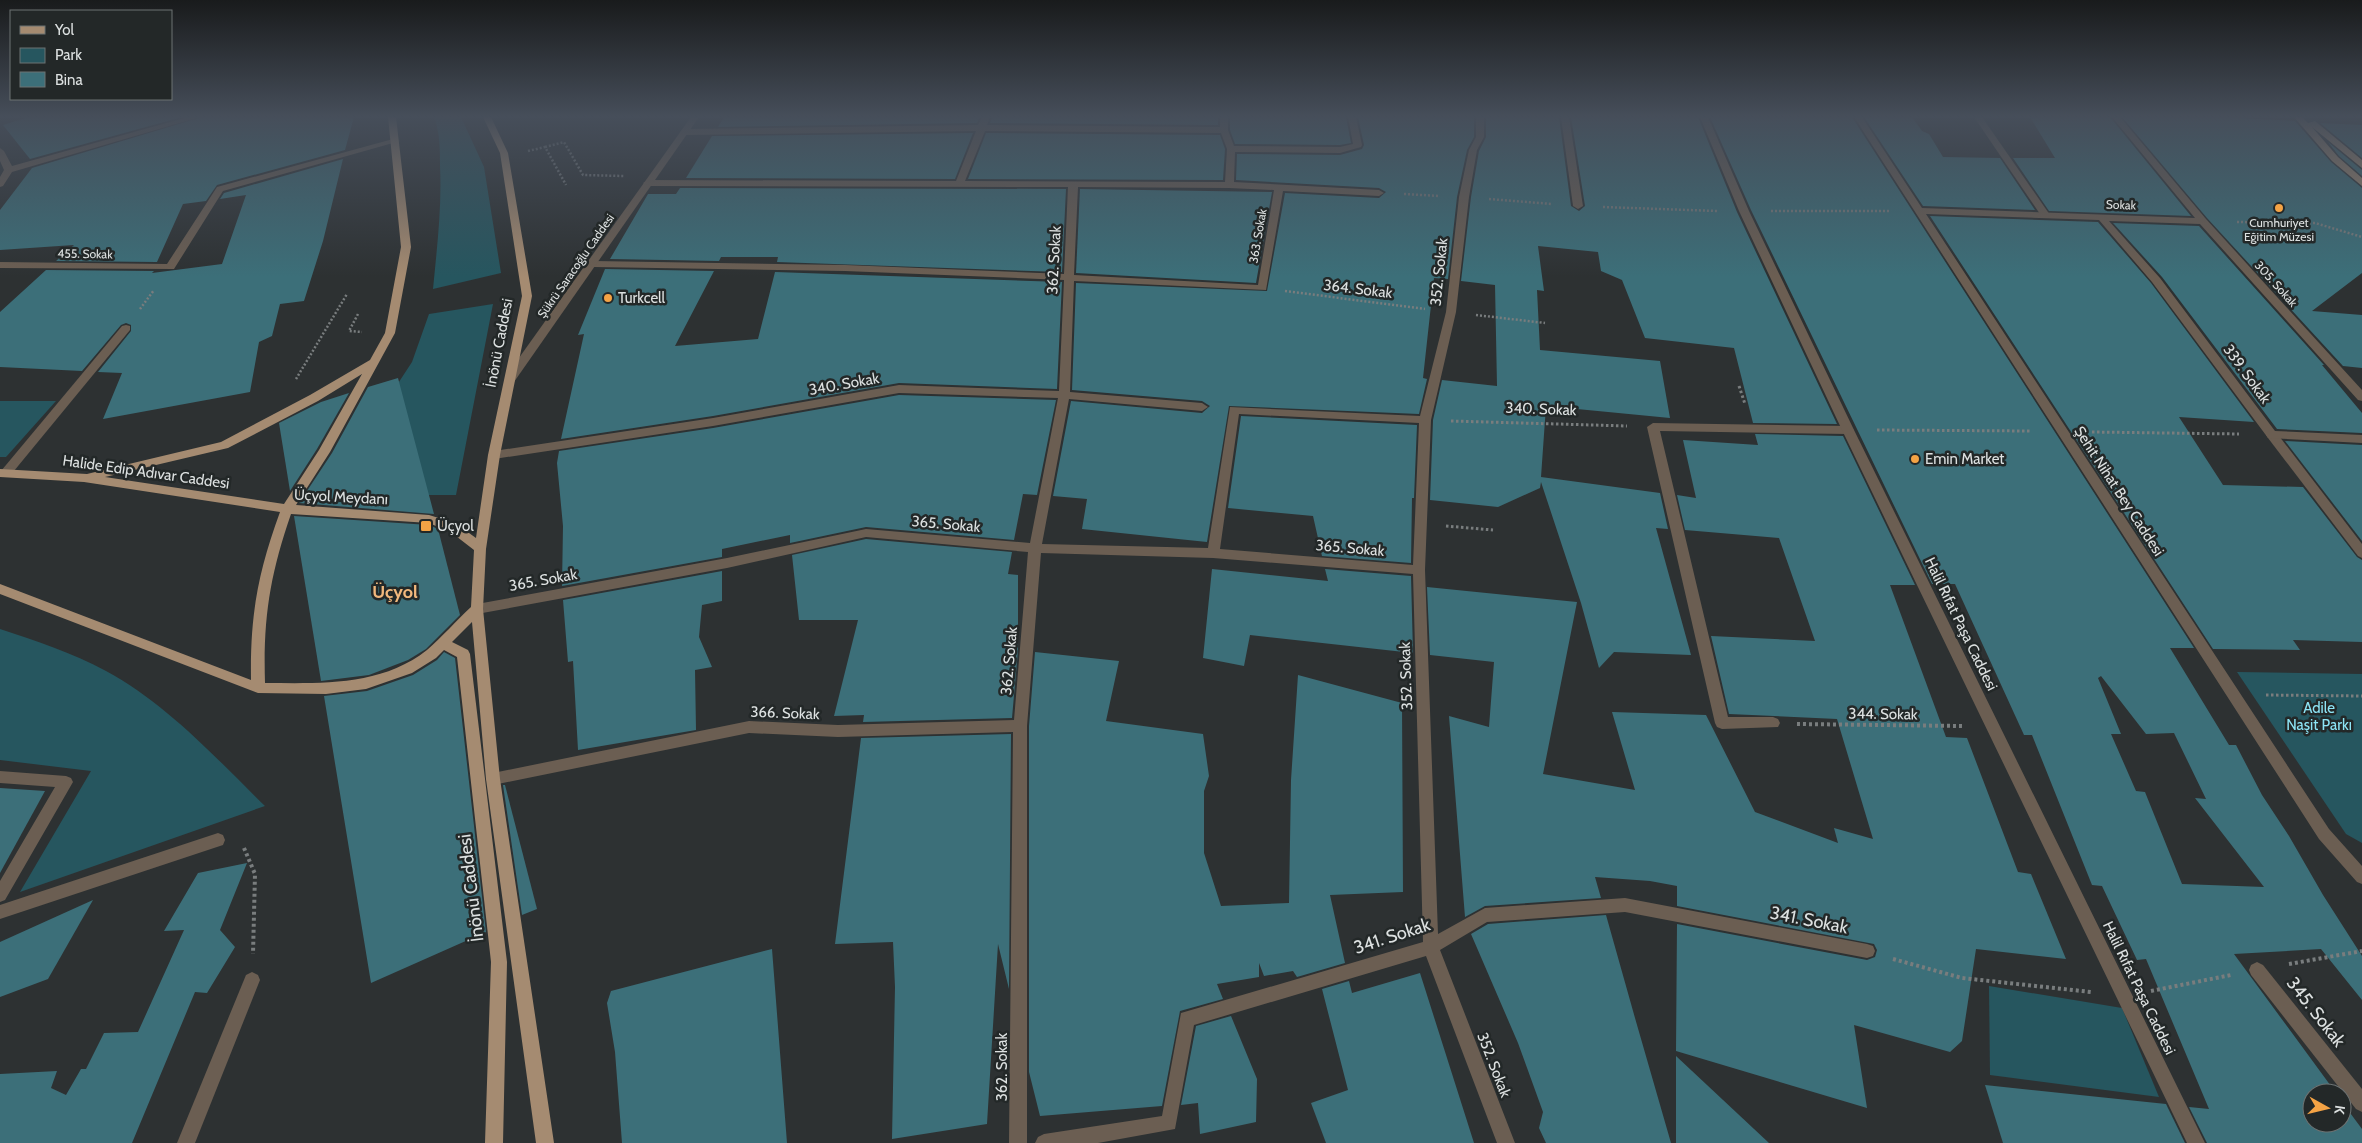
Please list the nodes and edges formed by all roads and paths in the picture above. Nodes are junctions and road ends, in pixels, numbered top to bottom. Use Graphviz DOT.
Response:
graph roads {
  1 [pos="9,170"];
  2 [pos="288,170"];
  3 [pos="399,170"];
  4 [pos="507,170"];
  5 [pos="558,170"];
  6 [pos="580,170"];
  7 [pos="657,170"];
  8 [pos="965,170"];
  9 [pos="1230,170"];
  10 [pos="1469,170"];
  11 [pos="1572,170"];
  12 [pos="1727,170"];
  13 [pos="1892,170"];
  14 [pos="2014,170"];
  15 [pos="2161,170"];
  16 [pos="2348,170"];
  17 [pos="650,180"];
  18 [pos="2362,183"];
  19 [pos="0,184"];
  20 [pos="566,185"];
  21 [pos="959,185"];
  22 [pos="1073,186"];
  23 [pos="1229,186"];
  24 [pos="1279,189"];
  25 [pos="1378,193"];
  26 [pos="1464,197"];
  27 [pos="1578,206"];
  28 [pos="1744,211"];
  29 [pos="1918,211"];
  30 [pos="2045,215"];
  31 [pos="2101,217"];
  32 [pos="2203,221"];
  33 [pos="2362,237"];
  34 [pos="594,264"];
  35 [pos="0,265"];
  36 [pos="170,267"];
  37 [pos="1070,277"];
  38 [pos="1262,288"];
  39 [pos="347,294"];
  40 [pos="1451,312"];
  41 [pos="1545,323"];
  42 [pos="126,328"];
  43 [pos="377,360"];
  44 [pos="306,362"];
  45 [pos="510,379"];
  46 [pos="1064,395"];
  47 [pos="2362,397"];
  48 [pos="1202,407"];
  49 [pos="1425,420"];
  50 [pos="1653,427"];
  51 [pos="1848,430"];
  52 [pos="2272,435"];
  53 [pos="2362,439"];
  54 [pos="494,455"];
  55 [pos="3,473"];
  56 [pos="84,478"];
  57 [pos="287,509"];
  58 [pos="1420,524"];
  59 [pos="1493,530"];
  60 [pos="1035,548"];
  61 [pos="480,549"];
  62 [pos="1212,553"];
  63 [pos="2362,553"];
  64 [pos="1419,570"];
  65 [pos="0,589"];
  66 [pos="477,609"];
  67 [pos="443,643"];
  68 [pos="258,688"];
  69 [pos="2290,696"];
  70 [pos="2362,696"];
  71 [pos="1773,723"];
  72 [pos="1020,726"];
  73 [pos="1994,727"];
  74 [pos="0,777"];
  75 [pos="494,779"];
  76 [pos="218,840"];
  77 [pos="2362,877"];
  78 [pos="0,896"];
  79 [pos="0,912"];
  80 [pos="1431,947"];
  81 [pos="1868,951"];
  82 [pos="1922,967"];
  83 [pos="2257,970"];
  84 [pos="252,980"];
  85 [pos="2125,996"];
  86 [pos="2362,1103"];
  87 [pos="186,1143"];
  88 [pos="494,1143"];
  89 [pos="545,1143"];
  90 [pos="1018,1143"];
  91 [pos="1044,1143"];
  92 [pos="1506,1143"];
  93 [pos="2196,1143"];
  1 -- 19 [label="street"];
  2 -- 36 [label="street"];
  3 -- 43 [label="main road"];
  4 -- 45 [label="main road, İnönü Caddesi"];
  5 -- 20 [label="path"];
  6 -- 17 [label="path"];
  7 -- 17 [label="street, Şükrü Saracoğlu Caddesi"];
  8 -- 21 [label="street"];
  9 -- 23 [label="street"];
  10 -- 26 [label="street, 352. Sokak"];
  11 -- 27 [label="street"];
  12 -- 28 [label="street, Halil Rıfat Paşa Caddesi"];
  13 -- 29 [label="street, Şehit Nihat Bey Caddesi"];
  14 -- 30 [label="street"];
  15 -- 32 [label="street, 305. Sokak"];
  16 -- 18 [label="main road"];
  17 -- 21 [label="street"];
  17 -- 34 [label="street, Şükrü Saracoğlu Caddesi"];
  21 -- 22 [label="street"];
  22 -- 23 [label="street"];
  22 -- 37 [label="street, 362. Sokak"];
  23 -- 24 [label="street"];
  24 -- 25 [label="street"];
  24 -- 38 [label="street, 363. Sokak"];
  25 -- 26 [label="path"];
  26 -- 40 [label="street, 352. Sokak"];
  28 -- 29 [label="path"];
  28 -- 51 [label="street, Halil Rıfat Paşa Caddesi"];
  29 -- 30 [label="street, Sokak"];
  29 -- 77 [label="street, Şehit Nihat Bey Caddesi"];
  30 -- 31 [label="street, Sokak"];
  31 -- 32 [label="street, Sokak"];
  31 -- 52 [label="street, 339. Sokak"];
  32 -- 33 [label="path"];
  32 -- 47 [label="street, 305. Sokak"];
  34 -- 37 [label="street"];
  34 -- 45 [label="street, Şükrü Saracoğlu Caddesi"];
  35 -- 36 [label="street, 455. Sokak"];
  36 -- 42 [label="path"];
  37 -- 38 [label="street"];
  37 -- 46 [label="street, 362. Sokak"];
  38 -- 40 [label="path, 364. Sokak"];
  39 -- 44 [label="path"];
  40 -- 41 [label="path, 364. Sokak"];
  40 -- 49 [label="street, 352. Sokak"];
  42 -- 55 [label="street"];
  43 -- 56 [label="main road"];
  43 -- 57 [label="main road"];
  45 -- 54 [label="main road, İnönü Caddesi"];
  46 -- 48 [label="street, 340. Sokak"];
  46 -- 54 [label="street, 340. Sokak"];
  46 -- 60 [label="street, 362. Sokak"];
  49 -- 50 [label="path, 340. Sokak"];
  49 -- 58 [label="street, 352. Sokak"];
  49 -- 62 [label="street"];
  50 -- 51 [label="street"];
  50 -- 71 [label="street"];
  51 -- 73 [label="street, Halil Rıfat Paşa Caddesi"];
  52 -- 53 [label="street"];
  52 -- 63 [label="street, 339. Sokak"];
  54 -- 61 [label="main road, İnönü Caddesi"];
  55 -- 56 [label="main road, Halide Edip Adıvar Caddesi"];
  56 -- 57 [label="main road, Halide Edip Adıvar Caddesi"];
  57 -- 61 [label="main road, Üçyol Meydanı"];
  57 -- 68 [label="main road, Üçyol Meydanı"];
  58 -- 59 [label="path"];
  58 -- 64 [label="street, 352. Sokak"];
  60 -- 62 [label="street, 365. Sokak"];
  60 -- 66 [label="street, 365. Sokak"];
  60 -- 72 [label="street, 362. Sokak"];
  61 -- 66 [label="main road, İnönü Caddesi"];
  62 -- 64 [label="street, 365. Sokak"];
  64 -- 80 [label="street, 352. Sokak"];
  65 -- 68 [label="main road"];
  66 -- 67 [label="main road"];
  66 -- 75 [label="main road, İnönü Caddesi"];
  67 -- 68 [label="main road"];
  67 -- 88 [label="main road, İnönü Caddesi"];
  69 -- 70 [label="path"];
  71 -- 73 [label="path, 344. Sokak"];
  72 -- 75 [label="street, 366. Sokak"];
  72 -- 90 [label="street, 362. Sokak"];
  73 -- 85 [label="street, Halil Rıfat Paşa Caddesi"];
  74 -- 78 [label="street"];
  75 -- 89 [label="main road, İnönü Caddesi"];
  76 -- 79 [label="street"];
  76 -- 84 [label="path"];
  80 -- 81 [label="street, 341. Sokak"];
  80 -- 91 [label="street, 341. Sokak"];
  80 -- 92 [label="street, 352. Sokak"];
  82 -- 85 [label="path"];
  83 -- 86 [label="street, 345. Sokak"];
  84 -- 87 [label="street"];
  85 -- 93 [label="street, Halil Rıfat Paşa Caddesi"];
}
